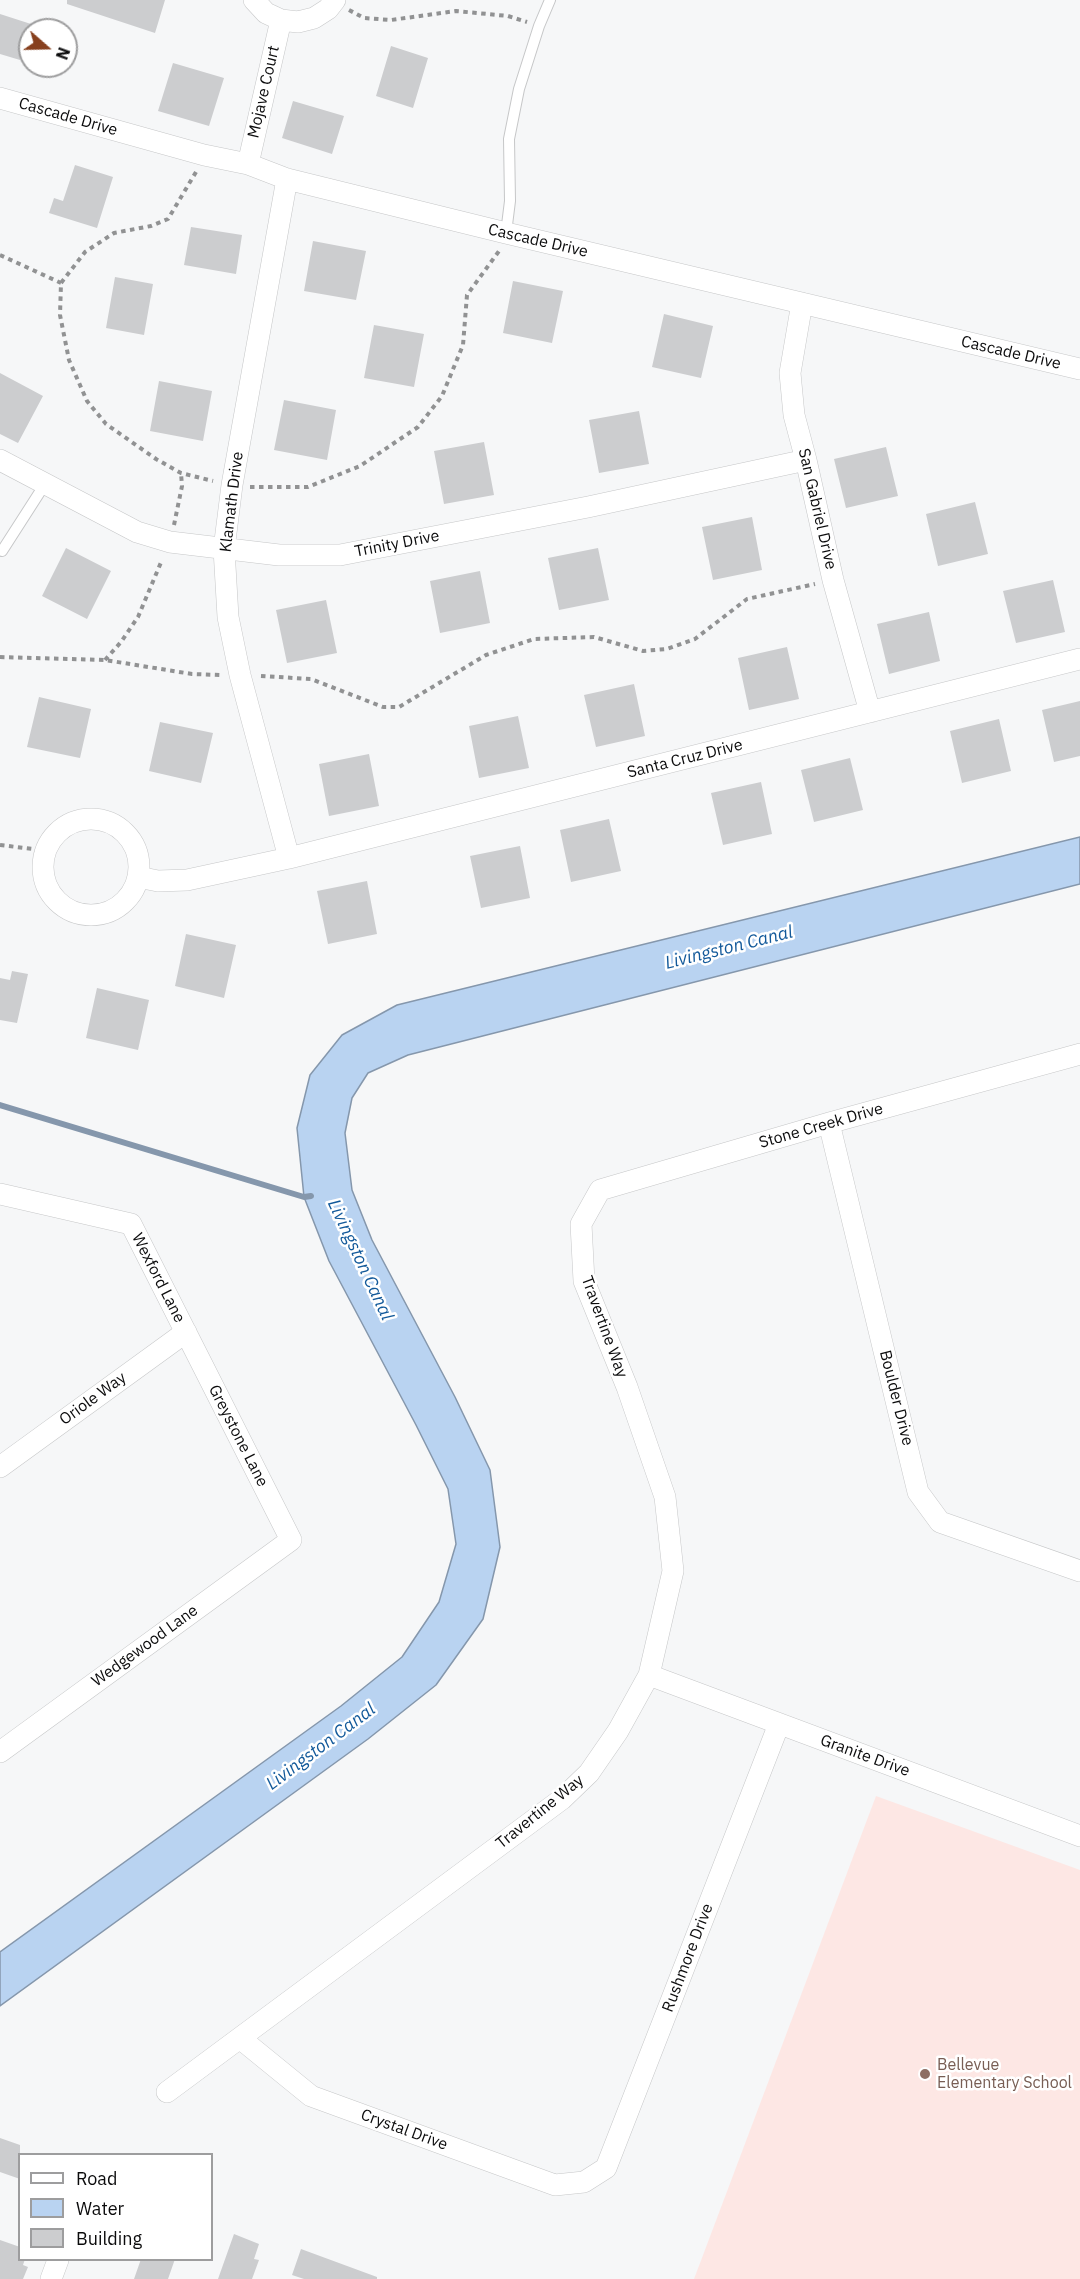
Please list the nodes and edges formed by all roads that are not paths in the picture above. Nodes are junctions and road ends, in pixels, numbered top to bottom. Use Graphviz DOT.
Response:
graph roads {
  1 [pos="254,0"];
  2 [pos="550,0"];
  3 [pos="334,2"];
  4 [pos="281,20"];
  5 [pos="0,98"];
  6 [pos="248,164"];
  7 [pos="287,179"];
  8 [pos="506,233"];
  9 [pos="802,303"];
  10 [pos="1080,369"];
  11 [pos="0,460"];
  12 [pos="806,460"];
  13 [pos="45,484"];
  14 [pos="224,549"];
  15 [pos="2,551"];
  16 [pos="1080,659"];
  17 [pos="870,712"];
  18 [pos="289,858"];
  19 [pos="138,877"];
  20 [pos="1080,1054"];
  21 [pos="830,1123"];
  22 [pos="0,1194"];
  23 [pos="581,1224"];
  24 [pos="186,1332"];
  25 [pos="0,1467"];
  26 [pos="291,1540"];
  27 [pos="1080,1571"];
  28 [pos="649,1675"];
  29 [pos="779,1724"];
  30 [pos="0,1752"];
  31 [pos="1080,1836"];
  32 [pos="241,2039"];
  33 [pos="167,2092"];
  34 [pos="584,2182"];
  35 [pos="57,2261"];
  36 [pos="51,2279"];
  1 -- 4 [label="street"];
  2 -- 8 [label="lane"];
  3 -- 4 [label="street"];
  4 -- 6 [label="street, Mojave Court"];
  5 -- 6 [label="street, Cascade Drive"];
  6 -- 7 [label="street, Cascade Drive"];
  7 -- 8 [label="street, Cascade Drive"];
  7 -- 14 [label="street, Klamath Drive"];
  8 -- 9 [label="street, Cascade Drive"];
  9 -- 10 [label="street, Cascade Drive"];
  9 -- 12 [label="street, San Gabriel Drive"];
  11 -- 13 [label="street, Trinity Drive"];
  12 -- 14 [label="street, Trinity Drive"];
  12 -- 17 [label="street, San Gabriel Drive"];
  13 -- 14 [label="street, Trinity Drive"];
  13 -- 15 [label="lane"];
  14 -- 18 [label="street, Klamath Drive"];
  16 -- 17 [label="street, Santa Cruz Drive"];
  17 -- 18 [label="street, Santa Cruz Drive"];
  18 -- 19 [label="street, Santa Cruz Drive"];
  19 -- 19 [label="street"];
  20 -- 21 [label="street, Stone Creek Drive"];
  21 -- 23 [label="street, Stone Creek Drive"];
  21 -- 27 [label="street, Boulder Drive"];
  22 -- 24 [label="street, Wexford Lane"];
  23 -- 28 [label="street, Travertine Way"];
  24 -- 25 [label="street, Oriole Way"];
  24 -- 26 [label="street, Greystone Lane"];
  26 -- 30 [label="street, Wedgewood Lane"];
  28 -- 29 [label="street, Granite Drive"];
  28 -- 32 [label="street, Travertine Way"];
  29 -- 31 [label="street, Granite Drive"];
  29 -- 34 [label="street, Rushmore Drive"];
  32 -- 33 [label="street, Travertine Way"];
  32 -- 34 [label="street, Crystal Drive"];
  35 -- 36 [label="street"];
}
